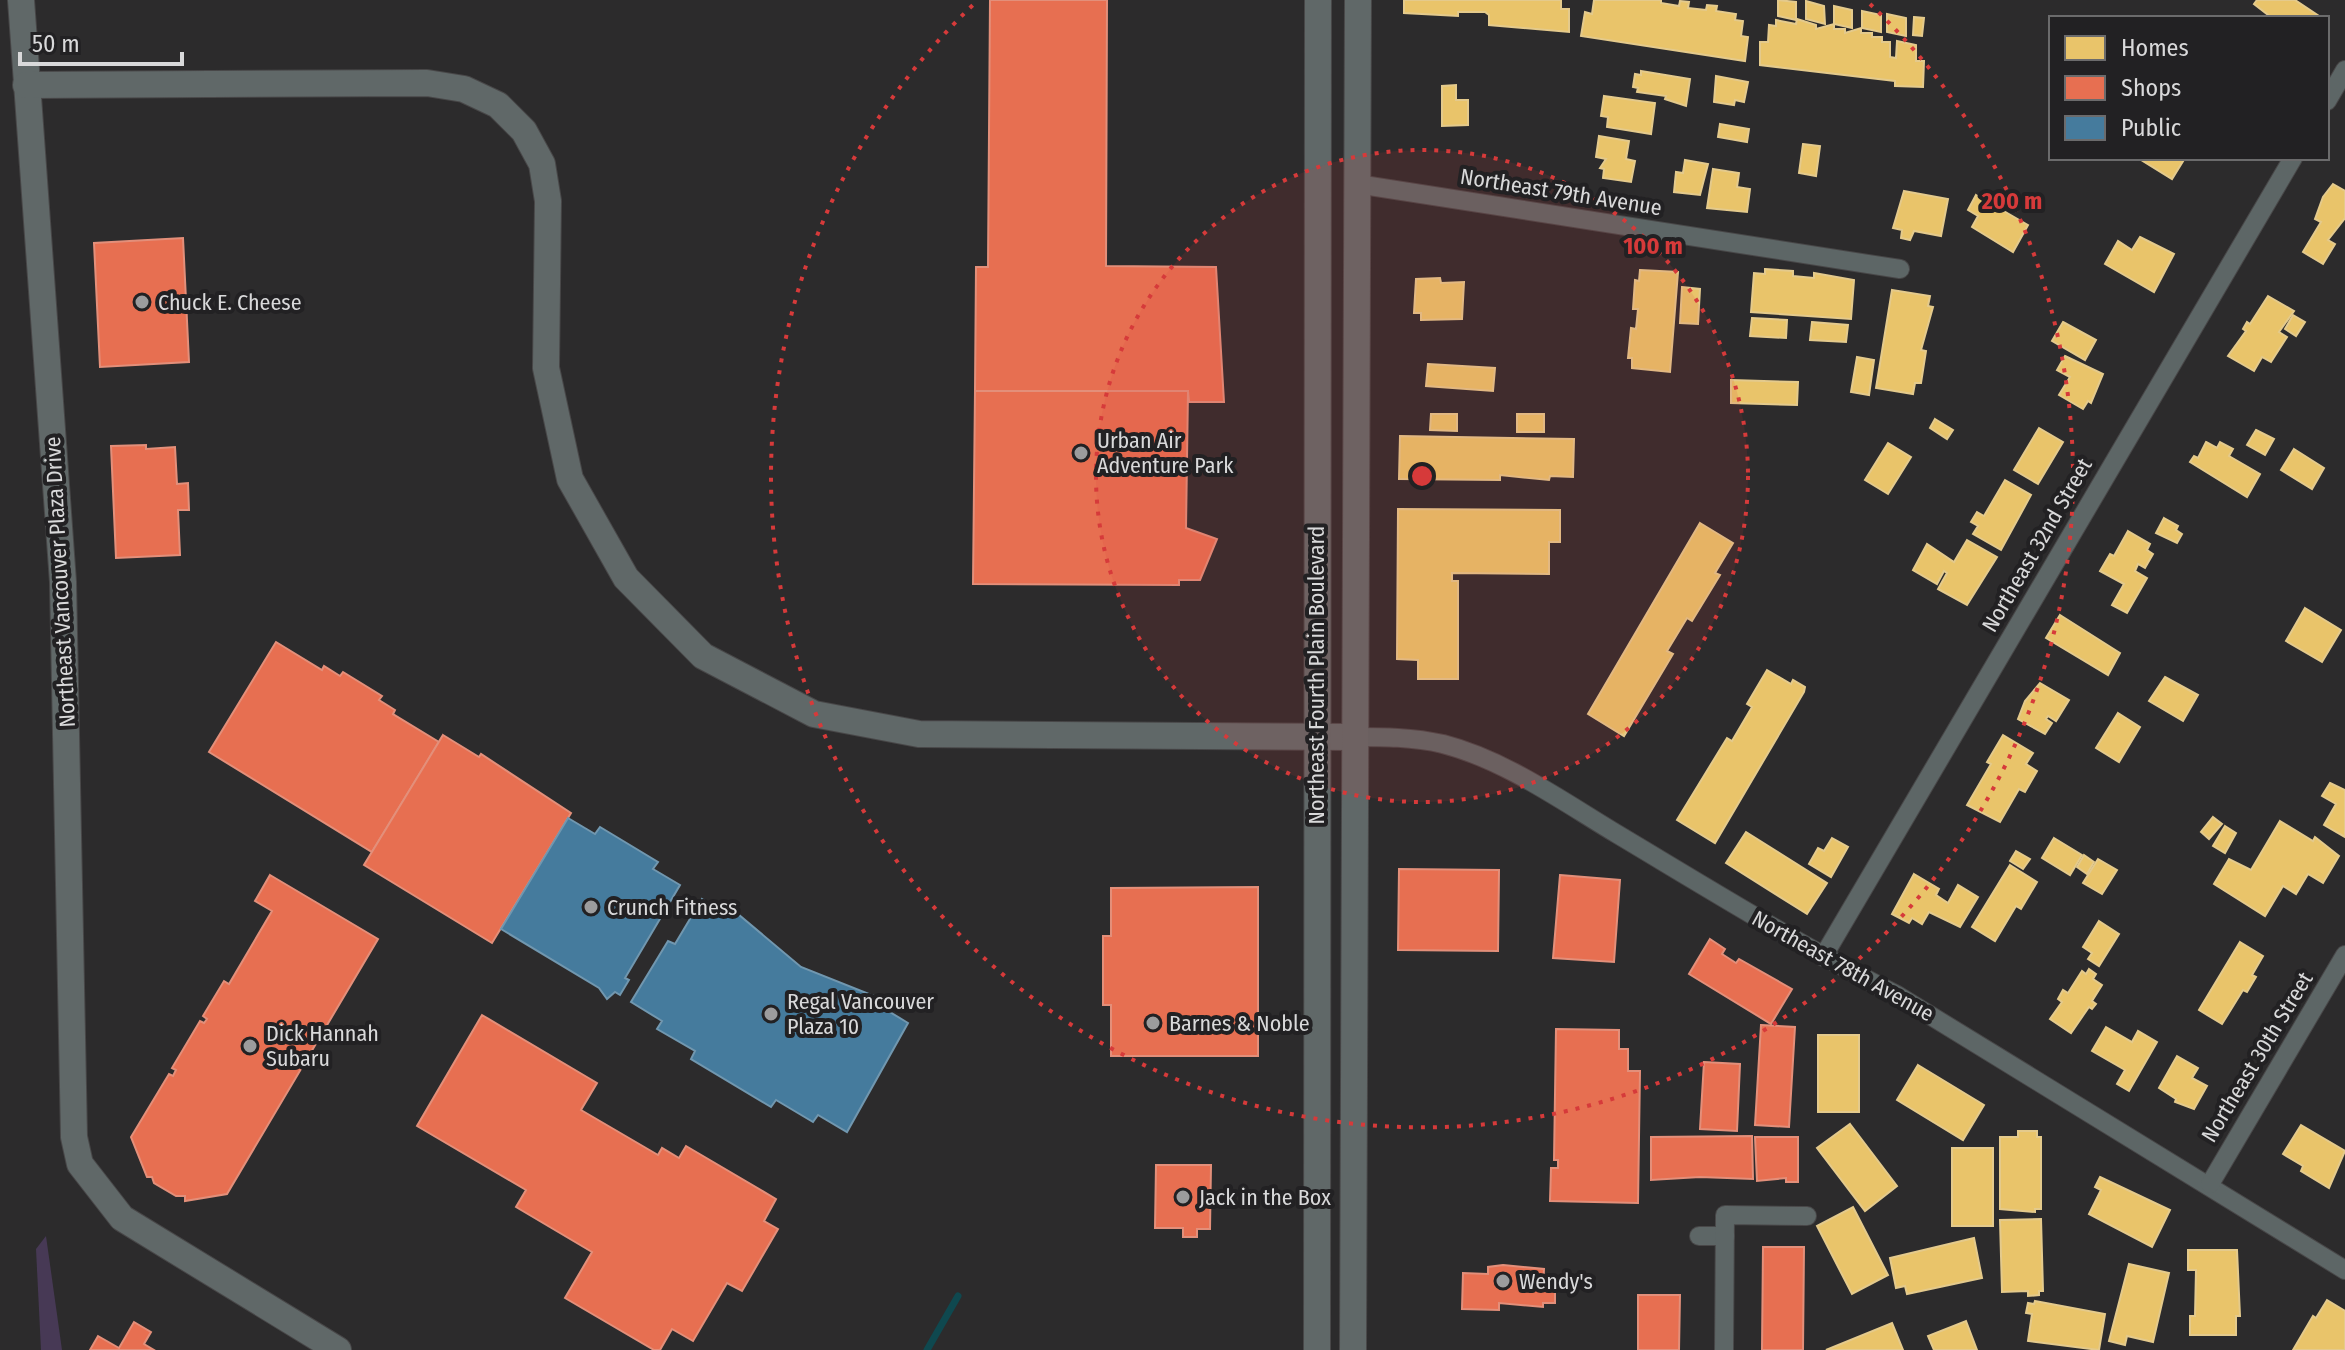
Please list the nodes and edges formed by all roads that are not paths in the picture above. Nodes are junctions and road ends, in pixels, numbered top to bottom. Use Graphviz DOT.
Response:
graph roads {
  1 [pos="21,0"];
  2 [pos="1318,0"];
  3 [pos="1358,0"];
  4 [pos="2345,70"];
  5 [pos="26,85"];
  6 [pos="2329,98"];
  7 [pos="2292,160"];
  8 [pos="1357,184"];
  9 [pos="1900,269"];
  10 [pos="1352,737"];
  11 [pos="1315,739"];
  12 [pos="2345,955"];
  13 [pos="1823,957"];
  14 [pos="2210,1184"];
  15 [pos="1807,1216"];
  16 [pos="1699,1236"];
  17 [pos="1725,1236"];
  18 [pos="2345,1270"];
  19 [pos="1318,1299"];
  20 [pos="338,1350"];
  21 [pos="1317,1350"];
  22 [pos="1332,1350"];
  23 [pos="1353,1350"];
  24 [pos="1724,1350"];
  1 -- 5 [label="street, Northeast Vancouver Plaza Drive"];
  2 -- 11 [label="street, Northeast Fourth Plain Boulevard"];
  3 -- 8 [label="street, Northeast Fourth Plain Boulevard"];
  4 -- 6 [label="street"];
  5 -- 11 [label="street, Northeast 78th Avenue"];
  5 -- 20 [label="street, Northeast Vancouver Plaza Drive"];
  7 -- 13 [label="street, Northeast 32nd Street"];
  8 -- 9 [label="street, Northeast 79th Avenue"];
  8 -- 10 [label="street, Northeast Fourth Plain Boulevard"];
  10 -- 11 [label="street, Northeast 78th Avenue"];
  10 -- 13 [label="street, Northeast 78th Avenue"];
  10 -- 23 [label="street, Northeast Fourth Plain Boulevard"];
  11 -- 19 [label="street, Northeast Fourth Plain Boulevard"];
  12 -- 14 [label="street, Northeast 30th Street"];
  13 -- 14 [label="street, Northeast 78th Avenue"];
  14 -- 18 [label="street, Northeast 78th Avenue"];
  15 -- 17 [label="street"];
  16 -- 17 [label="street"];
  17 -- 24 [label="street"];
  19 -- 21 [label="street, Northeast Fourth Plain Boulevard"];
  19 -- 22 [label="street"];
}
